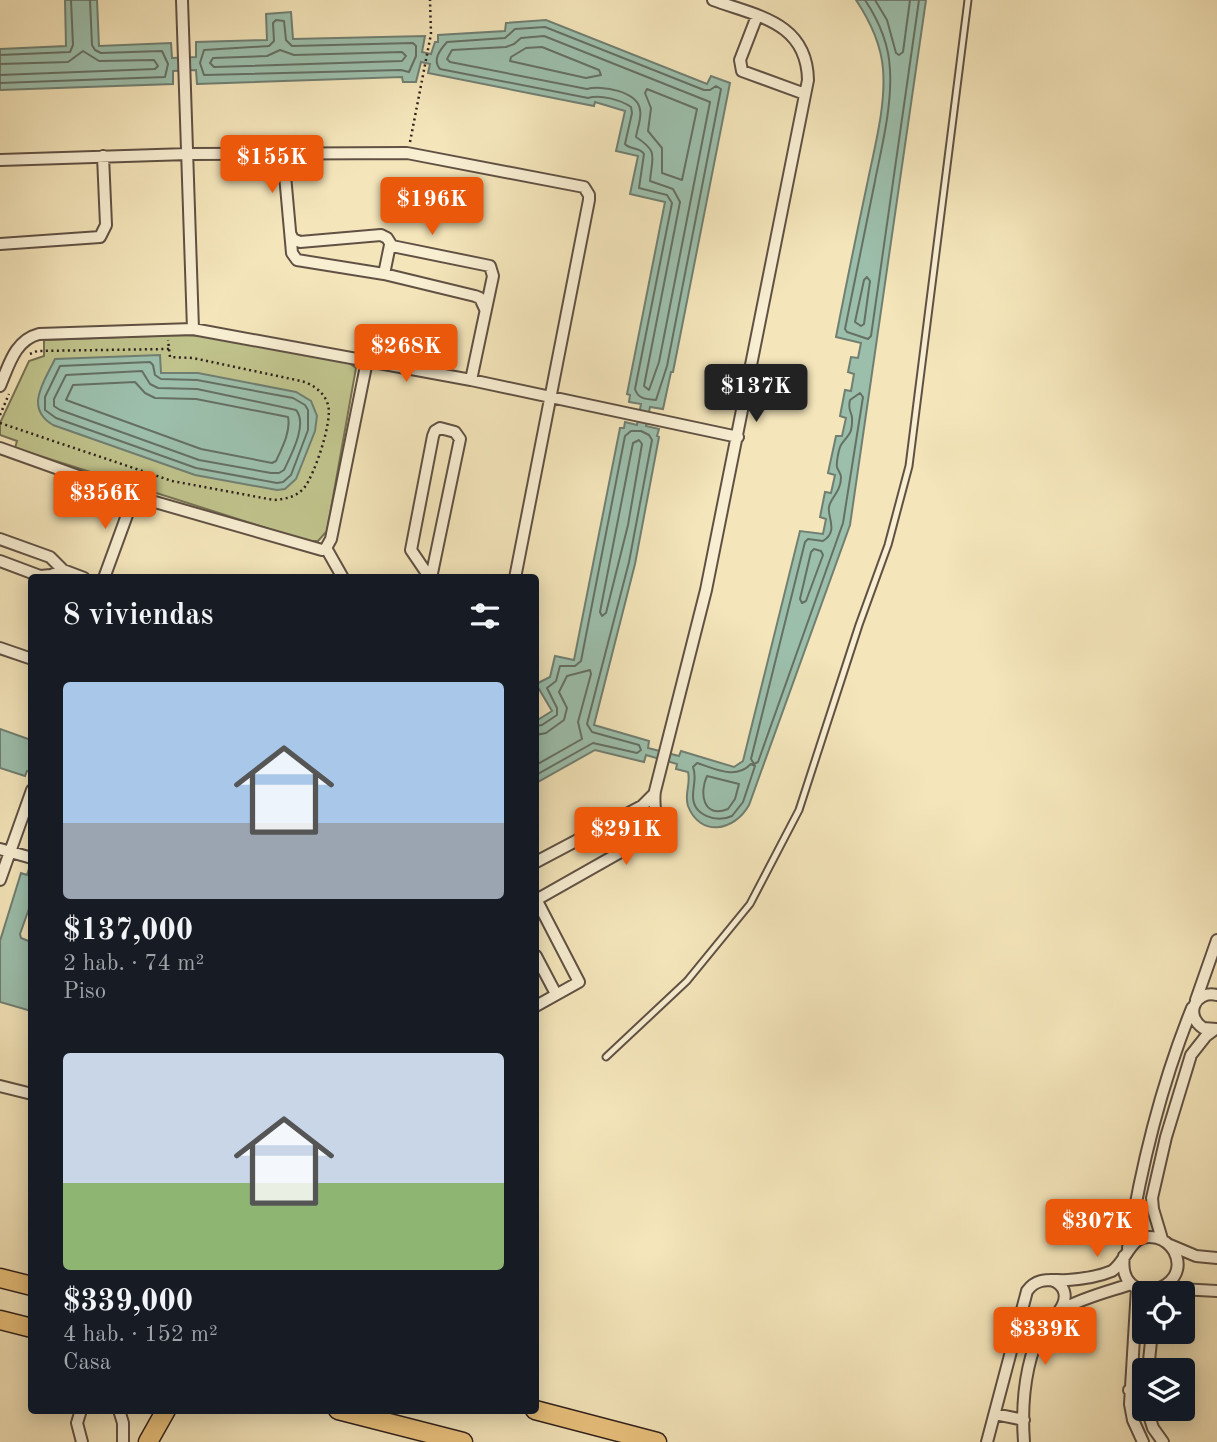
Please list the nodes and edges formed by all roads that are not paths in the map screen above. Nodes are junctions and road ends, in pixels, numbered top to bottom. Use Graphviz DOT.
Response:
graph roads {
  1 [pos="182,0"];
  2 [pos="713,0"];
  3 [pos="968,0"];
  4 [pos="757,16"];
  5 [pos="805,94"];
  6 [pos="284,153"];
  7 [pos="188,154"];
  8 [pos="103,156"];
  9 [pos="0,160"];
  10 [pos="291,235"];
  11 [pos="0,244"];
  12 [pos="390,244"];
  13 [pos="384,274"];
  14 [pos="485,309"];
  15 [pos="193,329"];
  16 [pos="367,361"];
  17 [pos="471,380"];
  18 [pos="5,389"];
  19 [pos="551,397"];
  20 [pos="738,437"];
  21 [pos="0,448"];
  22 [pos="134,496"];
  23 [pos="0,539"];
  24 [pos="326,548"];
  25 [pos="0,561"];
  26 [pos="63,570"];
  27 [pos="35,574"];
  28 [pos="53,574"];
  29 [pos="74,574"];
  30 [pos="105,574"];
  31 [pos="341,574"];
  32 [pos="427,574"];
  33 [pos="431,574"];
  34 [pos="516,574"];
  35 [pos="0,648"];
  36 [pos="28,658"];
  37 [pos="655,791"];
  38 [pos="28,799"];
  39 [pos="4,850"];
  40 [pos="28,857"];
  41 [pos="539,860"];
  42 [pos="0,880"];
  43 [pos="539,898"];
  44 [pos="539,906"];
  45 [pos="1217,940"];
  46 [pos="539,962"];
  47 [pos="556,994"];
  48 [pos="1217,995"];
  49 [pos="539,1004"];
  50 [pos="1194,1005"];
  51 [pos="1216,1029"];
  52 [pos="606,1057"];
  53 [pos="0,1086"];
  54 [pos="28,1093"];
  55 [pos="1165,1242"];
  56 [pos="1126,1252"];
  57 [pos="1217,1258"];
  58 [pos="0,1278"];
  59 [pos="1049,1279"];
  60 [pos="1168,1281"];
  61 [pos="1132,1283"];
  62 [pos="28,1285"];
  63 [pos="1132,1287"];
  64 [pos="1195,1291"];
  65 [pos="1217,1291"];
  66 [pos="1058,1313"];
  67 [pos="0,1320"];
  68 [pos="28,1327"];
  69 [pos="1134,1344"];
  70 [pos="1009,1359"];
  71 [pos="1029,1363"];
  72 [pos="1129,1390"];
  73 [pos="539,1411"];
  74 [pos="80,1414"];
  75 [pos="121,1414"];
  76 [pos="164,1414"];
  77 [pos="354,1414"];
  78 [pos="995,1414"];
  79 [pos="1024,1420"];
  80 [pos="1151,1421"];
  81 [pos="82,1442"];
  82 [pos="122,1442"];
  83 [pos="148,1442"];
  84 [pos="463,1442"];
  85 [pos="657,1442"];
  86 [pos="987,1442"];
  87 [pos="1024,1442"];
  88 [pos="1143,1442"];
  89 [pos="1163,1442"];
  1 -- 7 [label="street"];
  2 -- 4 [label="street"];
  3 -- 52 [label="lane"];
  4 -- 5 [label="street"];
  4 -- 5 [label="street"];
  5 -- 20 [label="street"];
  6 -- 7 [label="street"];
  6 -- 10 [label="street"];
  6 -- 19 [label="street"];
  7 -- 8 [label="street"];
  7 -- 15 [label="street"];
  8 -- 9 [label="street"];
  8 -- 11 [label="street"];
  10 -- 12 [label="street"];
  10 -- 13 [label="street"];
  12 -- 13 [label="street"];
  12 -- 14 [label="street"];
  13 -- 14 [label="street"];
  14 -- 17 [label="street"];
  15 -- 16 [label="street"];
  15 -- 18 [label="street"];
  16 -- 17 [label="street"];
  16 -- 24 [label="street"];
  17 -- 19 [label="street"];
  19 -- 20 [label="street"];
  19 -- 34 [label="street"];
  20 -- 37 [label="street"];
  21 -- 22 [label="street"];
  22 -- 24 [label="street"];
  22 -- 30 [label="street"];
  23 -- 26 [label="street"];
  24 -- 31 [label="street"];
  25 -- 27 [label="street"];
  26 -- 28 [label="street"];
  26 -- 29 [label="street"];
  32 -- 33 [label="street"];
  35 -- 36 [label="street"];
  37 -- 41 [label="street"];
  37 -- 43 [label="street"];
  38 -- 39 [label="street"];
  39 -- 40 [label="street"];
  39 -- 42 [label="street"];
  44 -- 47 [label="street"];
  45 -- 50 [label="street"];
  46 -- 47 [label="street"];
  47 -- 49 [label="street"];
  48 -- 50 [label="street"];
  50 -- 51 [label="street"];
  50 -- 56 [label="street"];
  51 -- 55 [label="street"];
  53 -- 54 [label="street"];
  55 -- 56 [label="street"];
  55 -- 57 [label="street"];
  55 -- 60 [label="street"];
  56 -- 59 [label="street"];
  56 -- 61 [label="street"];
  58 -- 62 [label="highway"];
  59 -- 66 [label="street"];
  59 -- 70 [label="street"];
  63 -- 66 [label="street"];
  64 -- 65 [label="street"];
  66 -- 71 [label="street"];
  67 -- 68 [label="highway"];
  69 -- 72 [label="street"];
  70 -- 71 [label="street"];
  70 -- 78 [label="street"];
  71 -- 79 [label="street"];
  72 -- 88 [label="street"];
  73 -- 85 [label="highway"];
  74 -- 81 [label="street"];
  75 -- 82 [label="street"];
  76 -- 83 [label="highway"];
  77 -- 84 [label="highway"];
  78 -- 79 [label="street"];
  78 -- 86 [label="street"];
  79 -- 87 [label="street"];
  80 -- 89 [label="street"];
}
